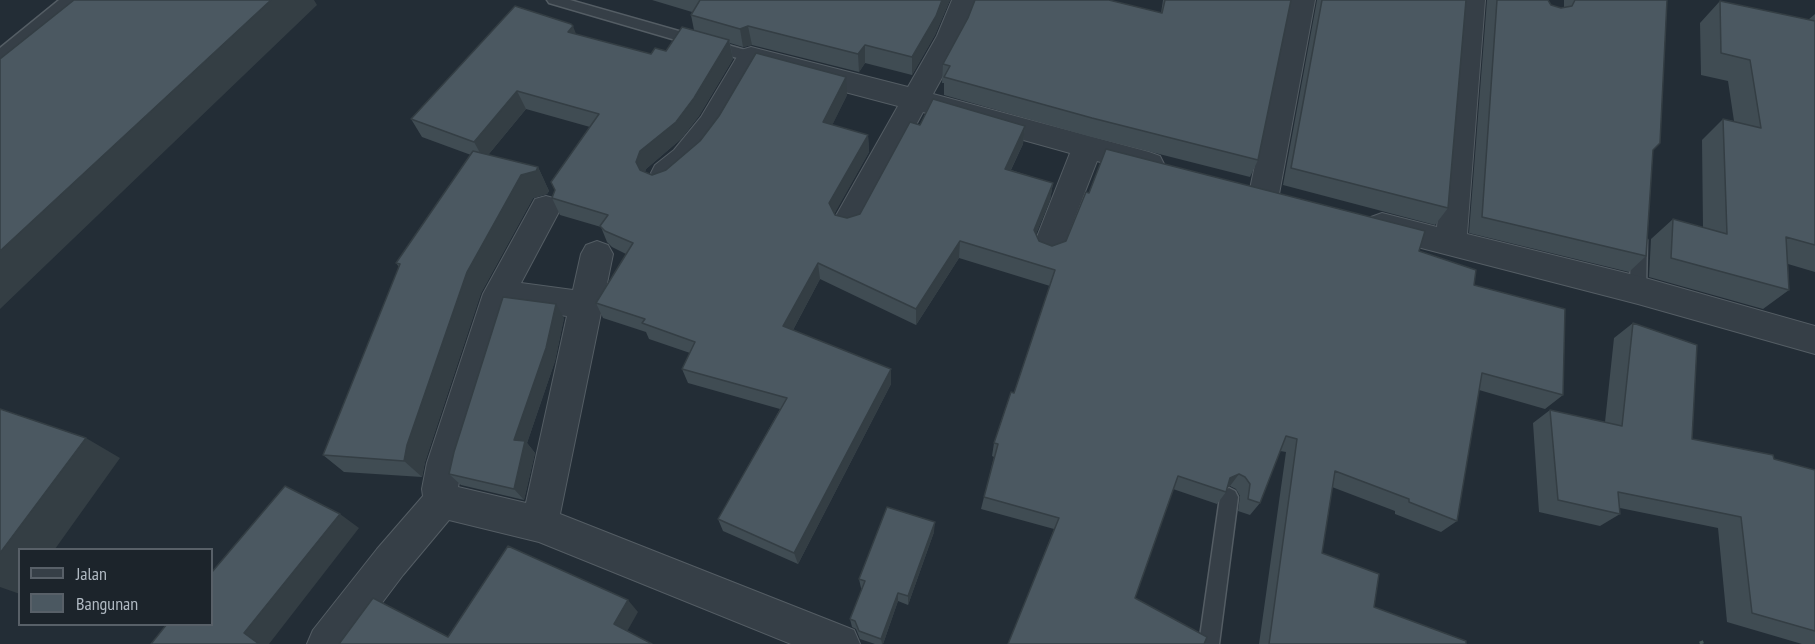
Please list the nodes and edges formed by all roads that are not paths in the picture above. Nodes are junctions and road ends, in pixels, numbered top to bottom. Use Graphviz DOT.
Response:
graph roads {
  1 [pos="68,0"];
  2 [pos="554,0"];
  3 [pos="965,0"];
  4 [pos="1302,0"];
  5 [pos="1472,0"];
  6 [pos="0,56"];
  7 [pos="752,57"];
  8 [pos="915,99"];
  9 [pos="1087,149"];
  10 [pos="1176,171"];
  11 [pos="659,178"];
  12 [pos="1264,194"];
  13 [pos="546,208"];
  14 [pos="1352,218"];
  15 [pos="848,221"];
  16 [pos="1640,225"];
  17 [pos="1451,244"];
  18 [pos="1049,247"];
  19 [pos="597,254"];
  20 [pos="1638,290"];
  21 [pos="499,294"];
  22 [pos="586,305"];
  23 [pos="1815,340"];
  24 [pos="1229,497"];
  25 [pos="442,501"];
  26 [pos="540,524"];
  27 [pos="327,644"];
  28 [pos="840,644"];
  29 [pos="1209,644"];
  1 -- 6 [label="lane"];
  2 -- 7 [label="lane"];
  3 -- 8 [label="street"];
  4 -- 12 [label="street"];
  5 -- 17 [label="street"];
  7 -- 8 [label="street"];
  7 -- 11 [label="street"];
  8 -- 9 [label="street"];
  8 -- 15 [label="street"];
  9 -- 10 [label="street"];
  9 -- 18 [label="street"];
  13 -- 21 [label="street"];
  14 -- 17 [label="street"];
  16 -- 20 [label="lane"];
  17 -- 20 [label="street"];
  19 -- 22 [label="street"];
  20 -- 23 [label="street"];
  21 -- 22 [label="street"];
  21 -- 25 [label="street"];
  22 -- 26 [label="street"];
  24 -- 29 [label="lane"];
  25 -- 26 [label="street"];
  25 -- 27 [label="street"];
  26 -- 28 [label="street"];
}
